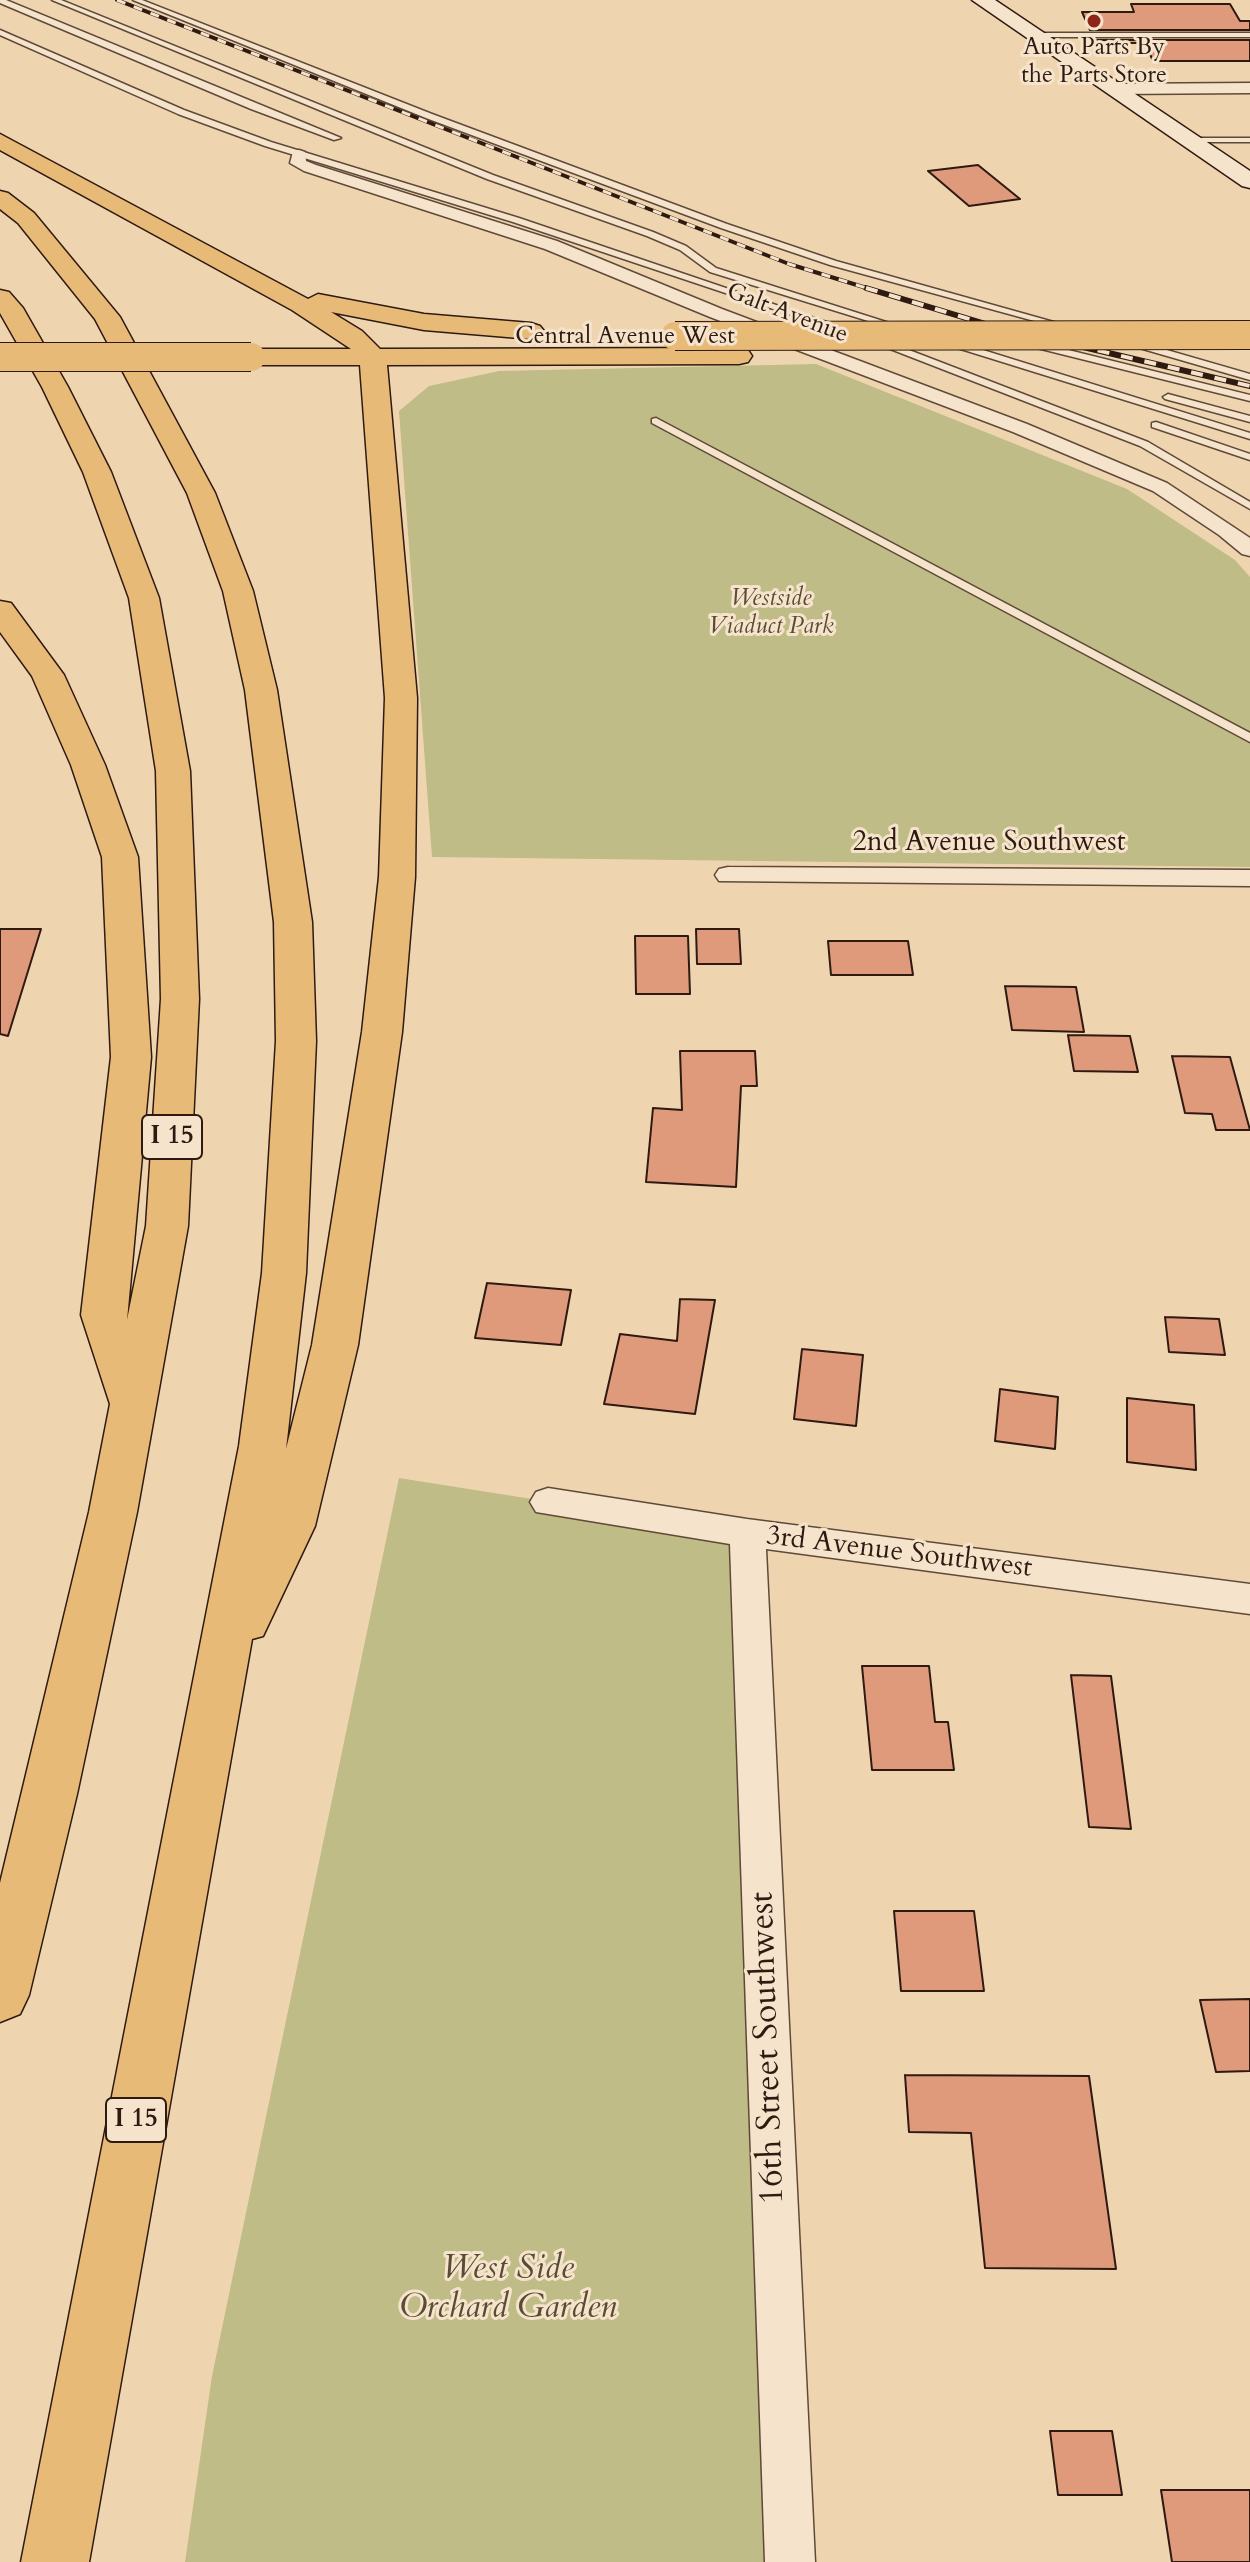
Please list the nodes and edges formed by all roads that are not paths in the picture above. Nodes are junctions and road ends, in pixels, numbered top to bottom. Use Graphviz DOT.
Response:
graph roads {
  1 [pos="0,0"];
  2 [pos="55,0"];
  3 [pos="136,0"];
  4 [pos="982,0"];
  5 [pos="0,32"];
  6 [pos="1034,35"];
  7 [pos="1250,35"];
  8 [pos="1250,88"];
  9 [pos="1114,89"];
  10 [pos="366,127"];
  11 [pos="344,135"];
  12 [pos="1189,140"];
  13 [pos="1250,140"];
  14 [pos="0,141"];
  15 [pos="326,143"];
  16 [pos="306,152"];
  17 [pos="1250,181"];
  18 [pos="0,198"];
  19 [pos="223,265"];
  20 [pos="0,297"];
  21 [pos="1250,335"];
  22 [pos="0,336"];
  23 [pos="609,337"];
  24 [pos="1036,345"];
  25 [pos="245,347"];
  26 [pos="363,347"];
  27 [pos="1250,349"];
  28 [pos="1151,356"];
  29 [pos="1250,356"];
  30 [pos="0,357"];
  31 [pos="532,357"];
  32 [pos="1250,377"];
  33 [pos="1180,382"];
  34 [pos="1168,397"];
  35 [pos="1250,398"];
  36 [pos="1163,409"];
  37 [pos="1250,419"];
  38 [pos="656,421"];
  39 [pos="1156,425"];
  40 [pos="381,436"];
  41 [pos="1250,436"];
  42 [pos="1144,444"];
  43 [pos="1250,457"];
  44 [pos="1250,506"];
  45 [pos="1246,544"];
  46 [pos="0,610"];
  47 [pos="1250,738"];
  48 [pos="728,875"];
  49 [pos="1250,878"];
  50 [pos="135,1407"];
  51 [pos="548,1502"];
  52 [pos="747,1533"];
  53 [pos="1250,1599"];
  54 [pos="218,1678"];
  55 [pos="0,1995"];
  56 [pos="55,2562"];
  57 [pos="790,2562"];
  1 -- 11 [label="lane"];
  2 -- 10 [label="lane"];
  3 -- 32 [label="lane"];
  4 -- 6 [label="main road"];
  5 -- 16 [label="lane"];
  6 -- 7 [label="lane"];
  6 -- 9 [label="main road"];
  8 -- 9 [label="street"];
  9 -- 12 [label="main road"];
  10 -- 11 [label="lane"];
  10 -- 36 [label="lane"];
  11 -- 15 [label="lane"];
  12 -- 13 [label="lane"];
  12 -- 17 [label="main road"];
  14 -- 19 [label="highway"];
  16 -- 42 [label="lane"];
  16 -- 45 [label="street, Galt Avenue"];
  18 -- 54 [label="highway, I 15"];
  19 -- 23 [label="highway"];
  19 -- 26 [label="highway"];
  20 -- 50 [label="highway, I 15"];
  21 -- 23 [label="highway, Central Avenue West, bridge"];
  22 -- 25 [label="highway, Central Avenue West"];
  23 -- 26 [label="highway, Central Avenue West"];
  24 -- 33 [label="lane"];
  25 -- 26 [label="highway, Central Avenue West"];
  25 -- 30 [label="highway, Central Avenue West, bridge"];
  26 -- 31 [label="highway, Central Avenue West"];
  26 -- 40 [label="highway"];
  27 -- 28 [label="highway"];
  28 -- 29 [label="highway, Central Avenue West"];
  28 -- 31 [label="highway, Central Avenue West"];
  31 -- 40 [label="highway"];
  33 -- 34 [label="lane"];
  33 -- 35 [label="lane"];
  34 -- 36 [label="lane"];
  34 -- 37 [label="lane"];
  36 -- 39 [label="lane"];
  36 -- 41 [label="lane"];
  38 -- 47 [label="lane"];
  39 -- 42 [label="lane"];
  39 -- 43 [label="lane"];
  40 -- 54 [label="highway"];
  42 -- 44 [label="lane"];
  46 -- 50 [label="highway"];
  48 -- 49 [label="street, 2nd Avenue Southwest"];
  50 -- 55 [label="highway, I 15"];
  51 -- 52 [label="street, 3rd Avenue Southwest"];
  52 -- 53 [label="street, 3rd Avenue Southwest"];
  52 -- 57 [label="street, 16th Street Southwest"];
  54 -- 56 [label="highway, I 15"];
}
